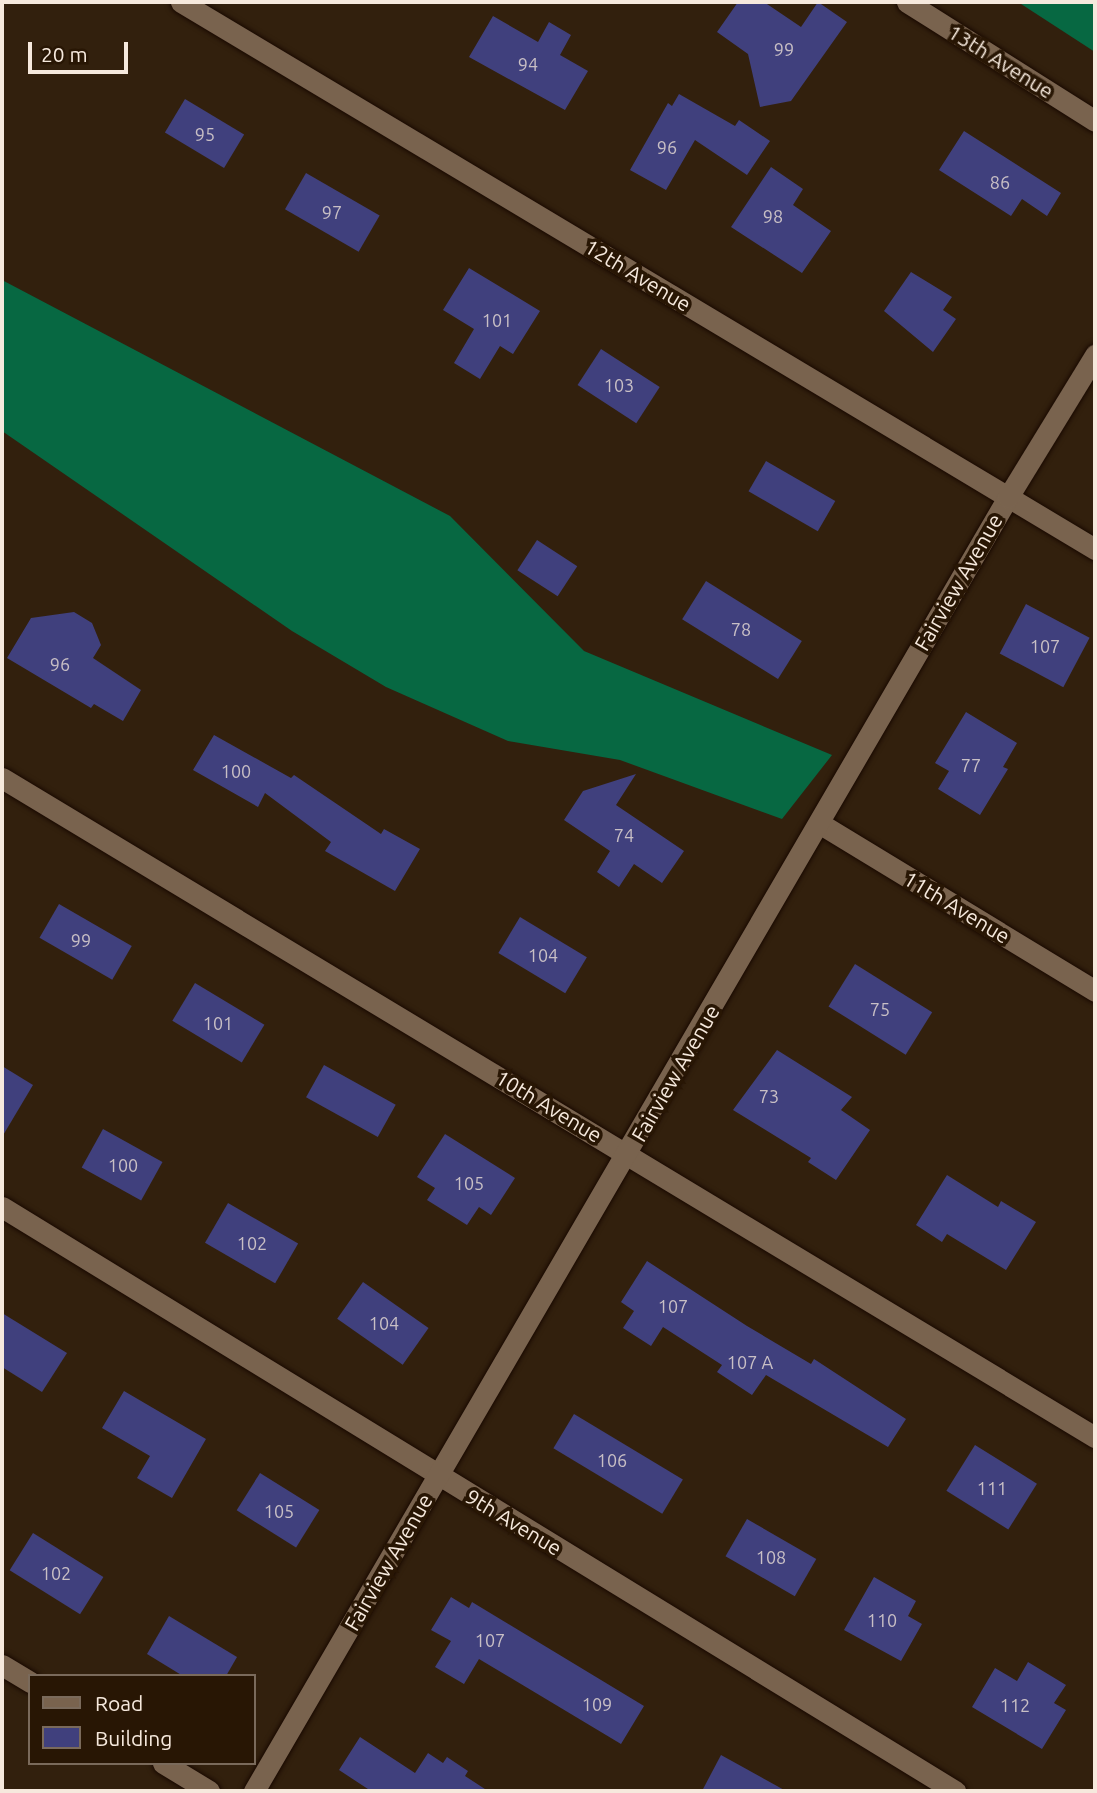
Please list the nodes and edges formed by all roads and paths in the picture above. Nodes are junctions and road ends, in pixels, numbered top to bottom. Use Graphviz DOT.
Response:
graph roads {
  1 [pos="181,2"];
  2 [pos="907,2"];
  3 [pos="1095,121"];
  4 [pos="1095,355"];
  5 [pos="1008,497"];
  6 [pos="1095,549"];
  7 [pos="2,778"];
  8 [pos="819,823"];
  9 [pos="1095,991"];
  10 [pos="628,1153"];
  11 [pos="2,1207"];
  12 [pos="1095,1437"];
  13 [pos="438,1476"];
  14 [pos="2,1665"];
  15 [pos="28,1681"];
  16 [pos="166,1765"];
  17 [pos="209,1791"];
  18 [pos="254,1791"];
  19 [pos="955,1791"];
  1 -- 5 [label="street, 12th Avenue"];
  2 -- 3 [label="street, 13th Avenue"];
  4 -- 5 [label="street, Fairview Avenue"];
  5 -- 6 [label="street, 12th Avenue"];
  5 -- 8 [label="street, Fairview Avenue"];
  7 -- 10 [label="street, 10th Avenue"];
  8 -- 9 [label="street, 11th Avenue"];
  8 -- 10 [label="street, Fairview Avenue"];
  10 -- 12 [label="street, 10th Avenue"];
  10 -- 13 [label="street, Fairview Avenue"];
  11 -- 13 [label="street, 9th Avenue"];
  13 -- 18 [label="street, Fairview Avenue"];
  13 -- 19 [label="street, 9th Avenue"];
  14 -- 15 [label="street"];
  16 -- 17 [label="street"];
}
